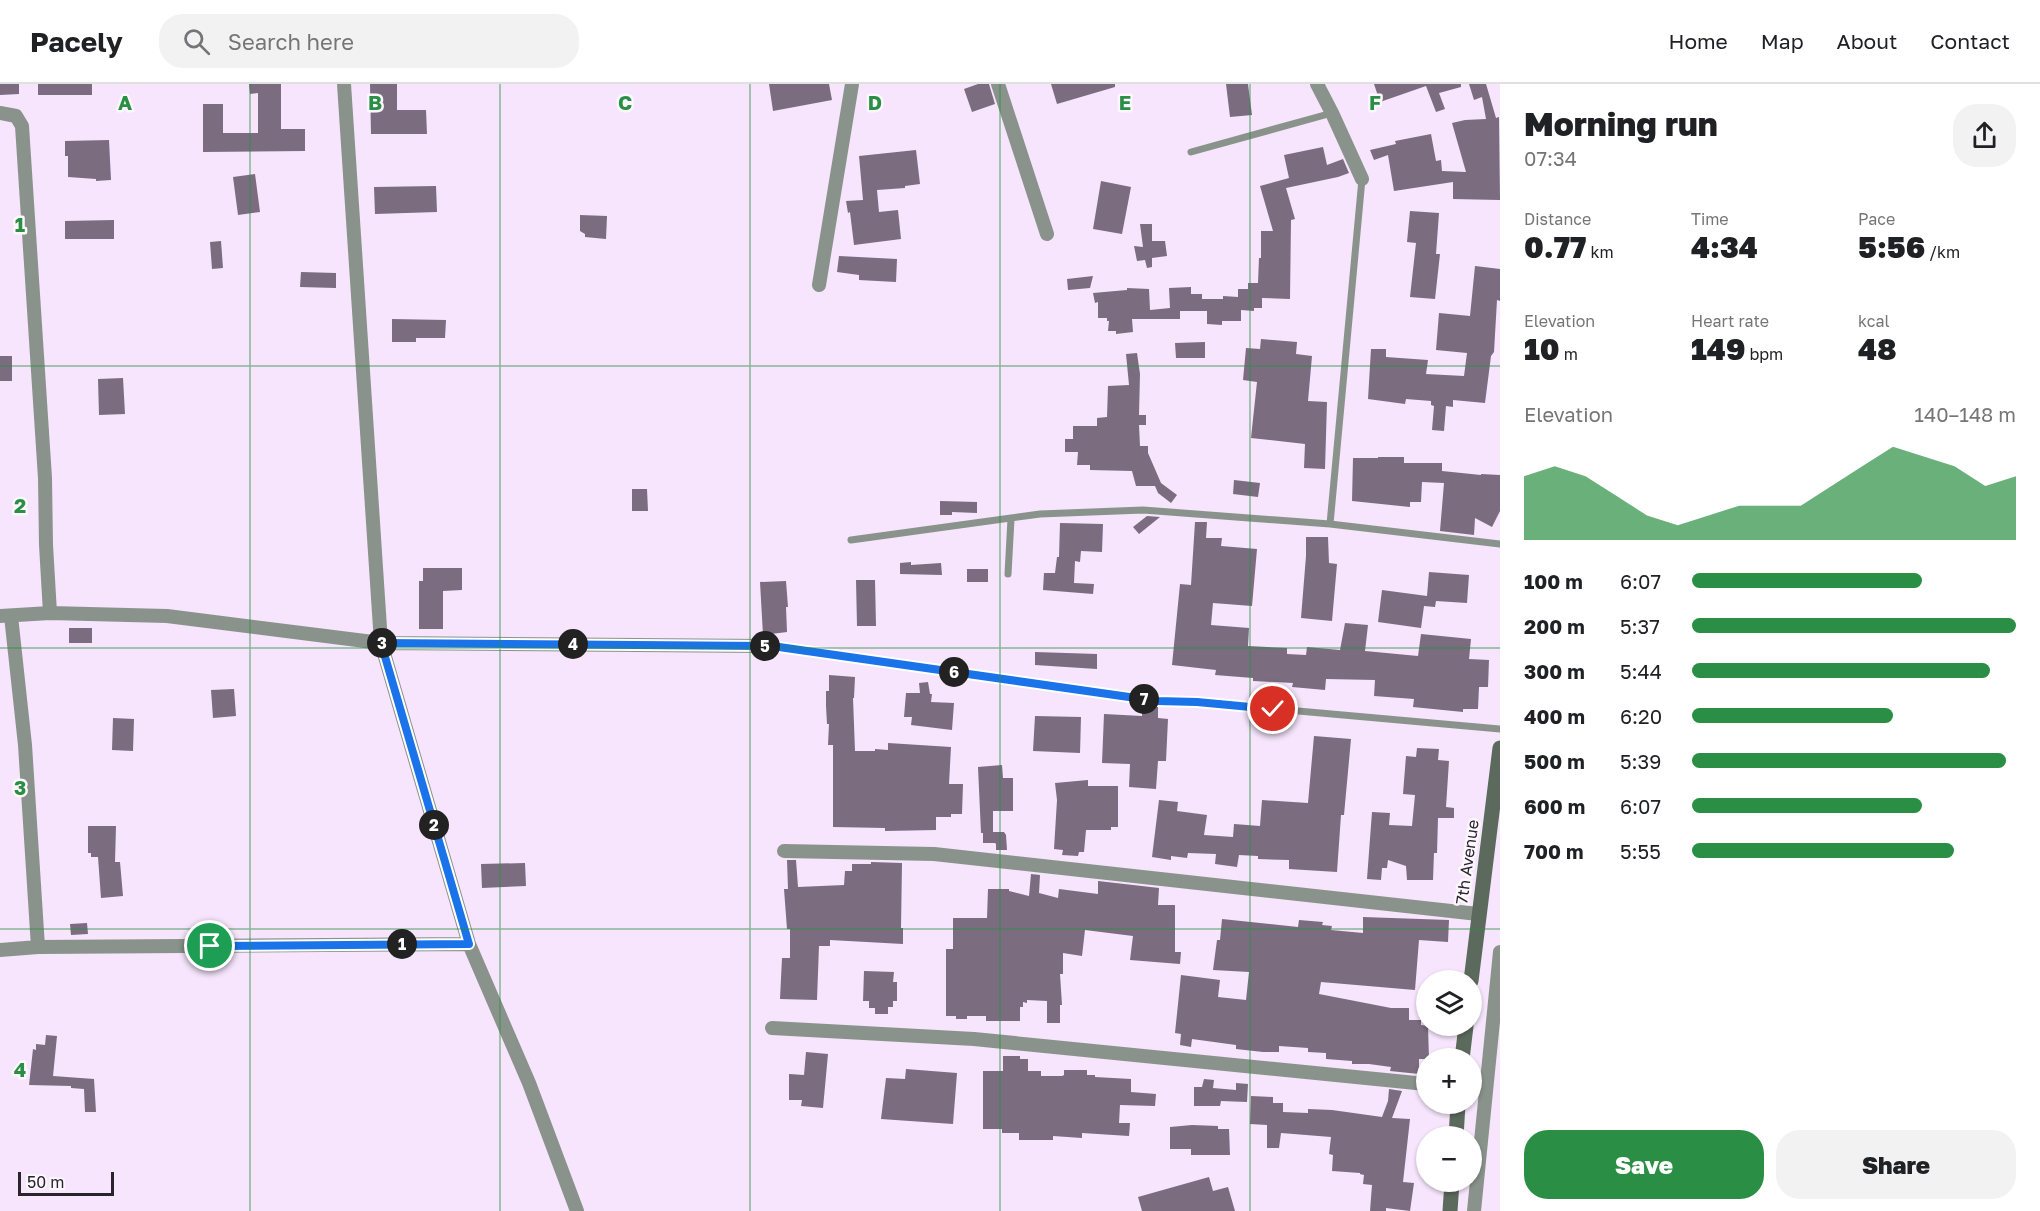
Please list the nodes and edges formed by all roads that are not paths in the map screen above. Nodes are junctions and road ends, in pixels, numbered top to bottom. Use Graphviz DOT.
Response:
graph roads {
  1 [pos="344,84"];
  2 [pos="852,84"];
  3 [pos="998,84"];
  4 [pos="1317,84"];
  5 [pos="0,113"];
  6 [pos="1332,113"];
  7 [pos="1191,152"];
  8 [pos="1362,179"];
  9 [pos="1047,234"];
  10 [pos="819,285"];
  11 [pos="1011,519"];
  12 [pos="1330,524"];
  13 [pos="851,540"];
  14 [pos="1500,544"];
  15 [pos="1008,574"];
  16 [pos="50,613"];
  17 [pos="6,616"];
  18 [pos="381,643"];
  19 [pos="772,646"];
  20 [pos="1500,729"];
  21 [pos="1500,748"];
  22 [pos="784,851"];
  23 [pos="1478,914"];
  24 [pos="469,944"];
  25 [pos="38,947"];
  26 [pos="0,950"];
  27 [pos="1500,952"];
  28 [pos="1472,970"];
  29 [pos="772,1028"];
  30 [pos="1495,1058"];
  31 [pos="1416,1083"];
  32 [pos="1451,1192"];
  33 [pos="577,1211"];
  34 [pos="1450,1211"];
  35 [pos="1474,1211"];
  1 -- 18 [label="street"];
  2 -- 10 [label="street"];
  3 -- 9 [label="street"];
  4 -- 6 [label="street"];
  5 -- 16 [label="street"];
  6 -- 7 [label="lane"];
  6 -- 8 [label="street"];
  8 -- 12 [label="lane"];
  11 -- 12 [label="lane"];
  11 -- 13 [label="lane"];
  11 -- 15 [label="lane"];
  12 -- 14 [label="lane"];
  16 -- 17 [label="street"];
  16 -- 18 [label="street"];
  17 -- 25 [label="street"];
  18 -- 19 [label="street"];
  18 -- 24 [label="street"];
  19 -- 20 [label="lane"];
  21 -- 23 [label="main road, 7th Avenue"];
  22 -- 23 [label="street"];
  23 -- 28 [label="main road, 7th Avenue"];
  24 -- 25 [label="street"];
  24 -- 33 [label="street"];
  25 -- 26 [label="street"];
  27 -- 30 [label="street"];
  29 -- 31 [label="street"];
  30 -- 35 [label="street"];
  32 -- 34 [label="main road"];
}
